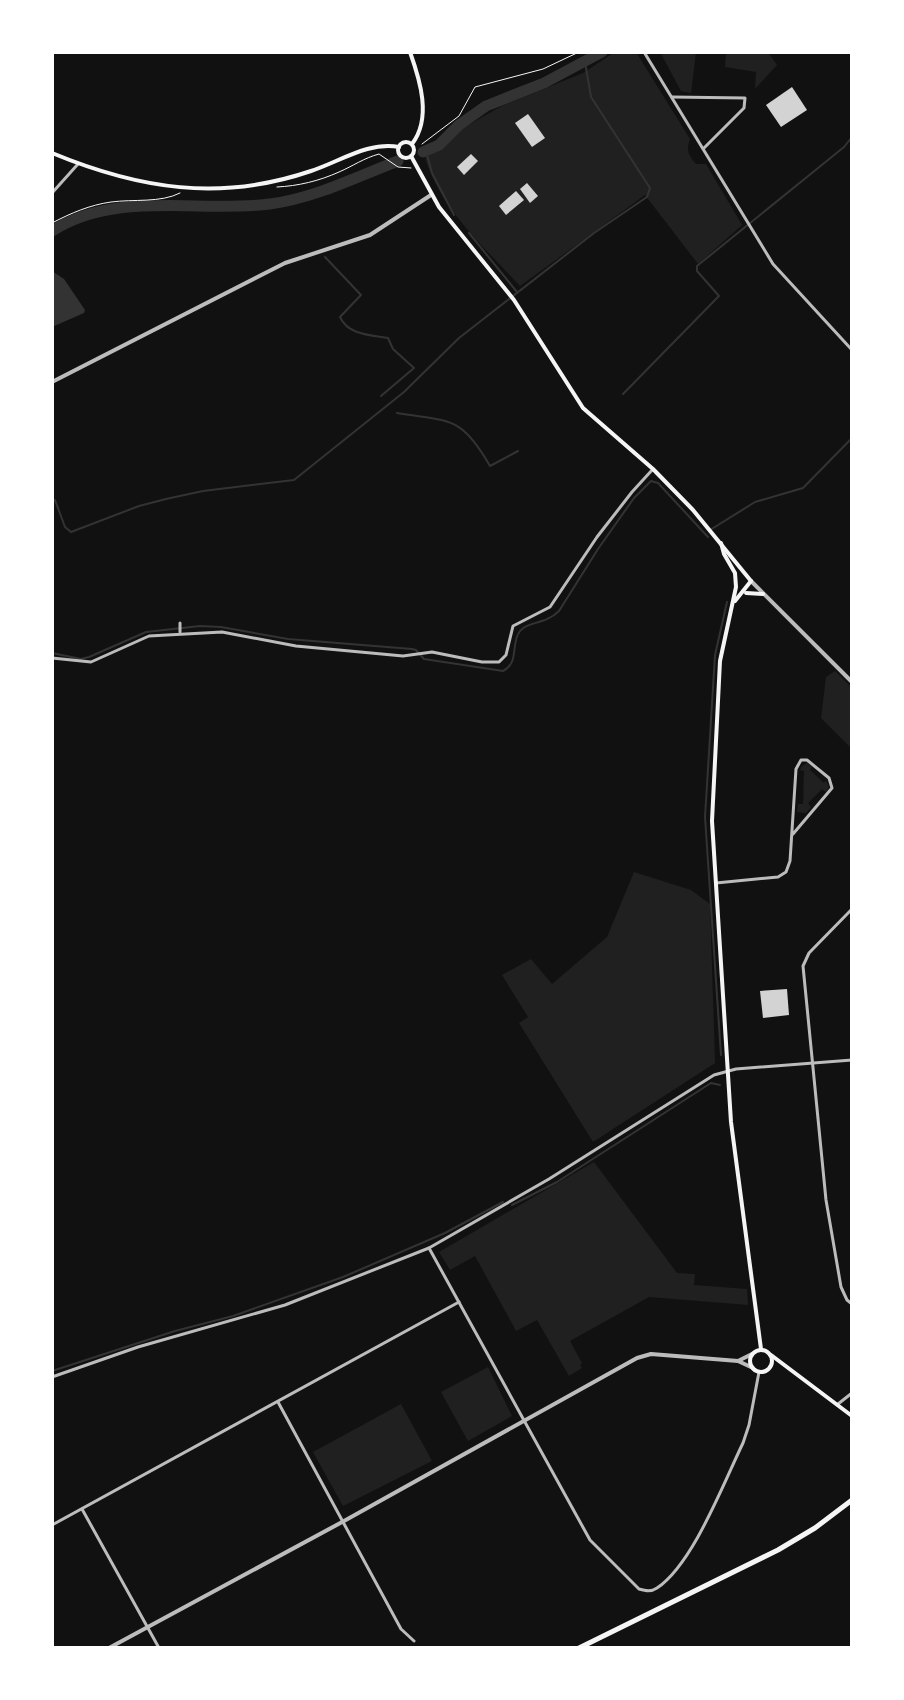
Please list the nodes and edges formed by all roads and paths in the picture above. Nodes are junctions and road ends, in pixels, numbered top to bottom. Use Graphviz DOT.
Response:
graph roads {
  1 [pos="410,52"];
  2 [pos="579,52"];
  3 [pos="644,52"];
  4 [pos="672,97"];
  5 [pos="412,144"];
  6 [pos="422,144"];
  7 [pos="399,147"];
  8 [pos="703,148"];
  9 [pos="52,153"];
  10 [pos="379,154"];
  11 [pos="411,156"];
  12 [pos="78,164"];
  13 [pos="413,169"];
  14 [pos="52,193"];
  15 [pos="180,193"];
  16 [pos="431,195"];
  17 [pos="52,223"];
  18 [pos="852,350"];
  19 [pos="52,382"];
  20 [pos="653,469"];
  21 [pos="721,543"];
  22 [pos="751,581"];
  23 [pos="735,591"];
  24 [pos="743,593"];
  25 [pos="763,594"];
  26 [pos="732,604"];
  27 [pos="180,623"];
  28 [pos="180,631"];
  29 [pos="52,658"];
  30 [pos="852,682"];
  31 [pos="793,834"];
  32 [pos="716,883"];
  33 [pos="852,909"];
  34 [pos="852,1060"];
  35 [pos="812,1063"];
  36 [pos="728,1071"];
  37 [pos="429,1248"];
  38 [pos="459,1302"];
  39 [pos="852,1304"];
  40 [pos="761,1349"];
  41 [pos="752,1354"];
  42 [pos="771,1355"];
  43 [pos="738,1361"];
  44 [pos="785,1367"];
  45 [pos="753,1368"];
  46 [pos="770,1368"];
  47 [pos="759,1372"];
  48 [pos="52,1377"];
  49 [pos="852,1393"];
  50 [pos="278,1402"];
  51 [pos="838,1404"];
  52 [pos="852,1416"];
  53 [pos="524,1420"];
  54 [pos="852,1502"];
  55 [pos="82,1509"];
  56 [pos="344,1521"];
  57 [pos="52,1525"];
  58 [pos="148,1627"];
  59 [pos="414,1641"];
  60 [pos="109,1648"];
  61 [pos="159,1648"];
  62 [pos="579,1648"];
  1 -- 5 [label="main road"];
  2 -- 6 [label="path"];
  3 -- 4 [label="street"];
  4 -- 8 [label="street"];
  4 -- 8 [label="street"];
  5 -- 7 [label="main road"];
  5 -- 11 [label="main road"];
  7 -- 11 [label="main road"];
  7 -- 12 [label="main road"];
  8 -- 18 [label="street"];
  9 -- 12 [label="main road"];
  10 -- 13 [label="path"];
  11 -- 16 [label="main road"];
  12 -- 14 [label="street"];
  15 -- 17 [label="path"];
  16 -- 19 [label="street"];
  16 -- 20 [label="main road"];
  20 -- 21 [label="main road"];
  20 -- 28 [label="street"];
  21 -- 22 [label="main road"];
  21 -- 23 [label="main road"];
  22 -- 23 [label="main road"];
  22 -- 24 [label="main road"];
  22 -- 25 [label="street"];
  23 -- 26 [label="main road"];
  24 -- 25 [label="main road"];
  24 -- 26 [label="main road"];
  25 -- 30 [label="street"];
  26 -- 32 [label="main road"];
  27 -- 28 [label="street"];
  28 -- 29 [label="street"];
  31 -- 31 [label="street"];
  31 -- 32 [label="street"];
  32 -- 36 [label="main road"];
  33 -- 35 [label="street"];
  34 -- 35 [label="street"];
  35 -- 36 [label="street"];
  35 -- 39 [label="street"];
  36 -- 37 [label="street"];
  36 -- 40 [label="main road"];
  37 -- 38 [label="street"];
  37 -- 48 [label="street"];
  38 -- 50 [label="street"];
  38 -- 53 [label="street"];
  40 -- 41 [label="main road"];
  40 -- 42 [label="main road"];
  41 -- 43 [label="street"];
  41 -- 45 [label="main road"];
  42 -- 44 [label="main road"];
  42 -- 46 [label="main road"];
  43 -- 45 [label="street"];
  43 -- 53 [label="street"];
  44 -- 46 [label="main road"];
  44 -- 51 [label="main road"];
  45 -- 47 [label="main road"];
  46 -- 47 [label="main road"];
  47 -- 53 [label="street"];
  49 -- 51 [label="street"];
  50 -- 55 [label="street"];
  50 -- 56 [label="street"];
  51 -- 52 [label="main road"];
  53 -- 56 [label="street"];
  54 -- 62 [label="main road"];
  55 -- 57 [label="street"];
  55 -- 58 [label="street"];
  56 -- 58 [label="street"];
  56 -- 59 [label="street"];
  58 -- 60 [label="street"];
  58 -- 61 [label="street"];
}
